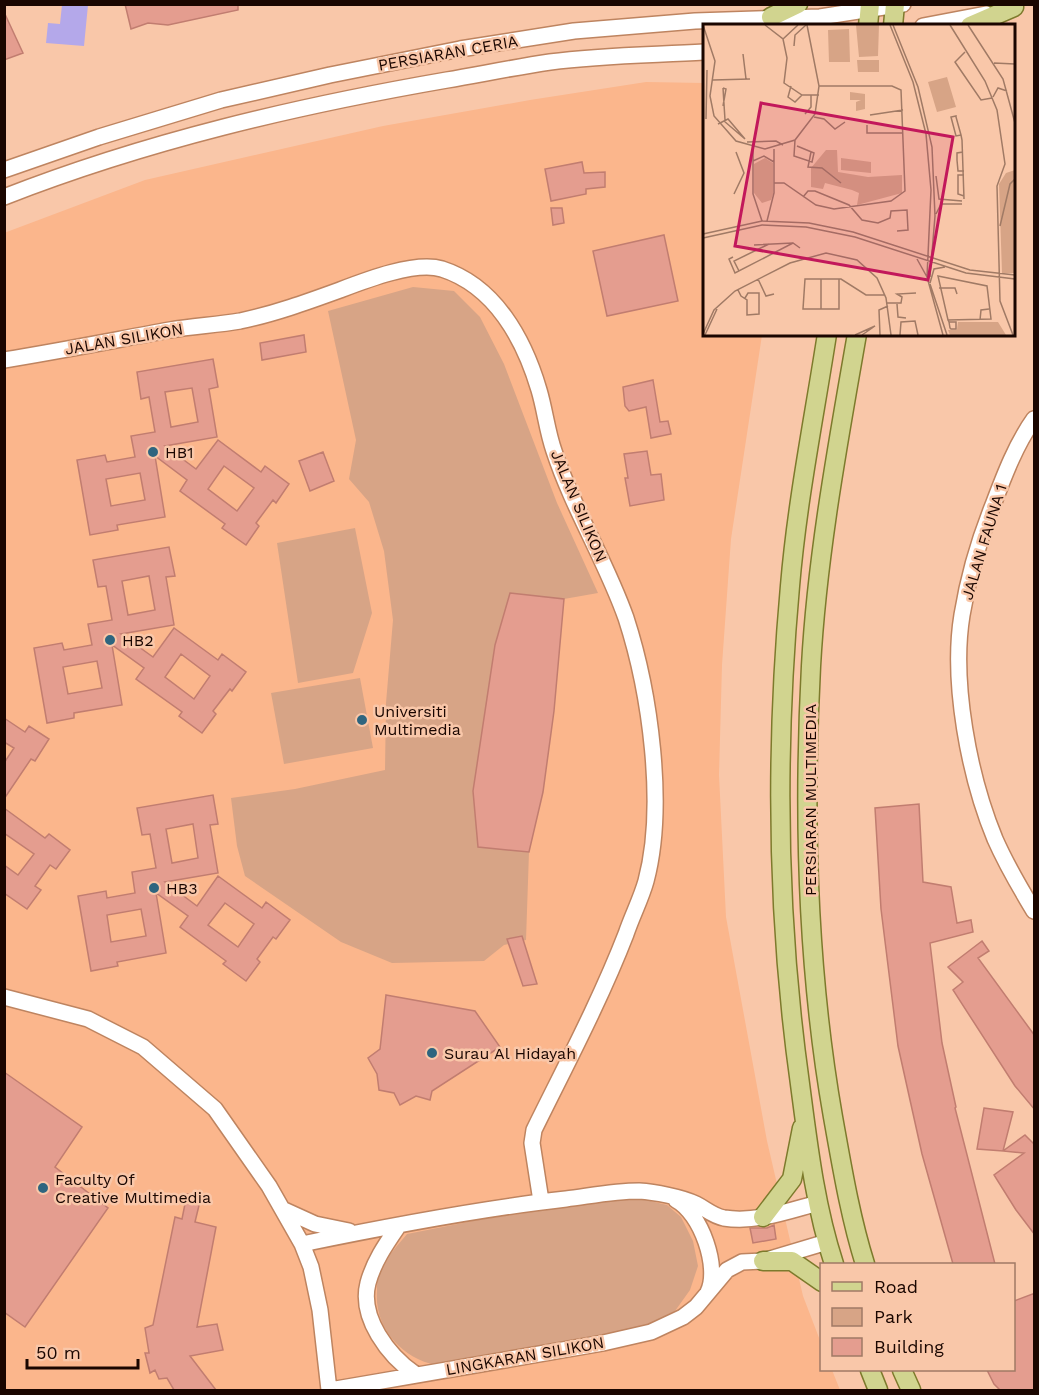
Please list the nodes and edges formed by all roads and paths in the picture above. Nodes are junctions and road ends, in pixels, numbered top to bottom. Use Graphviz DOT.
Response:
graph roads {
  1 [pos="798,4"];
  2 [pos="898,5"];
  3 [pos="1017,6"];
  4 [pos="869,14"];
  5 [pos="771,18"];
  6 [pos="893,24"];
  7 [pos="934,24"];
  8 [pos="975,24"];
  9 [pos="703,52"];
  10 [pos="4,170"];
  11 [pos="4,197"];
  12 [pos="827,336"];
  13 [pos="857,336"];
  14 [pos="4,360"];
  15 [pos="1035,419"];
  16 [pos="1035,911"];
  17 [pos="4,997"];
  18 [pos="804,1114"];
  19 [pos="659,1194"];
  20 [pos="541,1201"];
  21 [pos="818,1203"];
  22 [pos="282,1209"];
  23 [pos="763,1217"];
  24 [pos="399,1225"];
  25 [pos="358,1233"];
  26 [pos="827,1242"];
  27 [pos="302,1244"];
  28 [pos="763,1261"];
  29 [pos="834,1263"];
  30 [pos="865,1263"];
  31 [pos="820,1281"];
  32 [pos="708,1292"];
  33 [pos="870,1371"];
  34 [pos="902,1371"];
  35 [pos="415,1374"];
  36 [pos="368,1388"];
  37 [pos="330,1390"];
  38 [pos="878,1390"];
  39 [pos="911,1390"];
  1 -- 5 [label="main road"];
  2 -- 4 [label="street, PERSIARAN CERIA"];
  2 -- 6 [label="main road"];
  3 -- 7 [label="street"];
  3 -- 8 [label="main road"];
  4 -- 5 [label="street, PERSIARAN CERIA"];
  5 -- 10 [label="street, PERSIARAN CERIA"];
  9 -- 11 [label="street, PERSIARAN CERIA"];
  12 -- 18 [label="main road, PERSIARAN MULTIMEDIA"];
  13 -- 30 [label="main road, PERSIARAN MULTIMEDIA"];
  14 -- 20 [label="street, JALAN SILIKON"];
  15 -- 16 [label="street, JALAN FAUNA 1"];
  17 -- 22 [label="street"];
  18 -- 21 [label="main road, PERSIARAN MULTIMEDIA"];
  18 -- 23 [label="main road"];
  19 -- 20 [label="street"];
  19 -- 23 [label="street"];
  19 -- 32 [label="street"];
  20 -- 24 [label="street"];
  21 -- 23 [label="street"];
  21 -- 26 [label="main road, PERSIARAN MULTIMEDIA"];
  22 -- 25 [label="street"];
  22 -- 27 [label="street"];
  24 -- 25 [label="street"];
  24 -- 35 [label="street"];
  25 -- 27 [label="street"];
  26 -- 28 [label="street, LINGKARAN SILIKON"];
  26 -- 29 [label="main road, PERSIARAN MULTIMEDIA"];
  27 -- 37 [label="street"];
  28 -- 31 [label="main road"];
  28 -- 32 [label="street, LINGKARAN SILIKON"];
  32 -- 35 [label="street, LINGKARAN SILIKON"];
  33 -- 38 [label="main road"];
  34 -- 39 [label="main road"];
  35 -- 36 [label="street, LINGKARAN SILIKON"];
  36 -- 37 [label="street, LINGKARAN SILIKON"];
}
